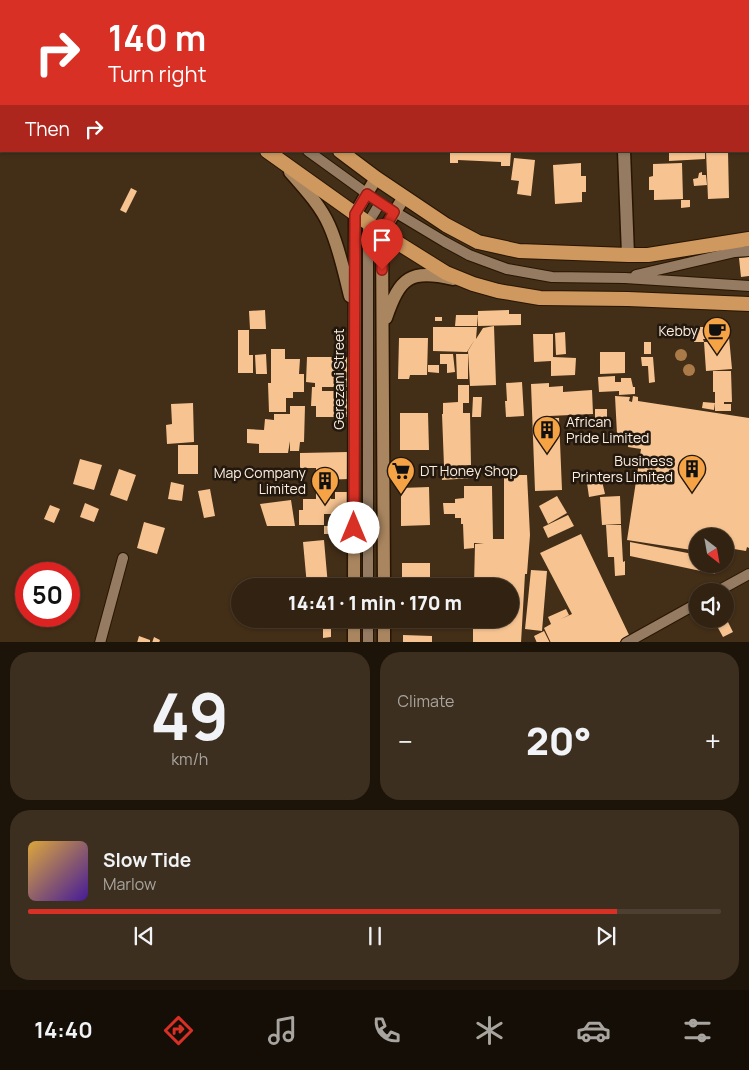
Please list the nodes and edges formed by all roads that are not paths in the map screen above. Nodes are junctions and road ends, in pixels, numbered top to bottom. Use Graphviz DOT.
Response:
graph roads {
  1 [pos="0,0"];
  2 [pos="5,0"];
  3 [pos="268,152"];
  4 [pos="309,152"];
  5 [pos="341,152"];
  6 [pos="624,152"];
  7 [pos="284,164"];
  8 [pos="376,178"];
  9 [pos="367,194"];
  10 [pos="404,197"];
  11 [pos="380,203"];
  12 [pos="394,212"];
  13 [pos="355,214"];
  14 [pos="368,223"];
  15 [pos="382,233"];
  16 [pos="749,238"];
  17 [pos="749,251"];
  18 [pos="628,256"];
  19 [pos="625,278"];
  20 [pos="473,284"];
  21 [pos="749,286"];
  22 [pos="749,304"];
  23 [pos="355,315"];
  24 [pos="382,326"];
  25 [pos="123,558"];
  26 [pos="749,574"];
  27 [pos="354,578"];
  28 [pos="368,578"];
  29 [pos="384,578"];
  30 [pos="733,583"];
  31 [pos="689,608"];
  32 [pos="354,628"];
  33 [pos="368,628"];
  34 [pos="384,628"];
  35 [pos="100,642"];
  36 [pos="354,642"];
  37 [pos="368,642"];
  38 [pos="384,642"];
  39 [pos="626,642"];
  1 -- 2 [label="lane"];
  3 -- 7 [label="highway"];
  4 -- 9 [label="lane"];
  5 -- 8 [label="highway"];
  6 -- 18 [label="street"];
  7 -- 13 [label="highway"];
  7 -- 23 [label="main road"];
  8 -- 9 [label="main road"];
  8 -- 10 [label="highway"];
  9 -- 11 [label="lane"];
  9 -- 13 [label="main road"];
  10 -- 12 [label="main road"];
  10 -- 18 [label="highway"];
  11 -- 12 [label="lane"];
  11 -- 14 [label="lane"];
  12 -- 15 [label="main road"];
  12 -- 19 [label="lane"];
  13 -- 14 [label="highway"];
  13 -- 23 [label="main road, Gerezani Street"];
  14 -- 15 [label="highway"];
  14 -- 28 [label="lane"];
  15 -- 20 [label="highway"];
  15 -- 24 [label="main road"];
  16 -- 18 [label="highway"];
  17 -- 19 [label="lane"];
  19 -- 21 [label="lane"];
  20 -- 22 [label="highway"];
  20 -- 24 [label="main road"];
  23 -- 27 [label="main road, Gerezani Street"];
  24 -- 29 [label="main road"];
  25 -- 35 [label="lane"];
  26 -- 30 [label="lane"];
  31 -- 39 [label="lane"];
  32 -- 36 [label="main road"];
  33 -- 37 [label="lane"];
  34 -- 38 [label="main road"];
}
